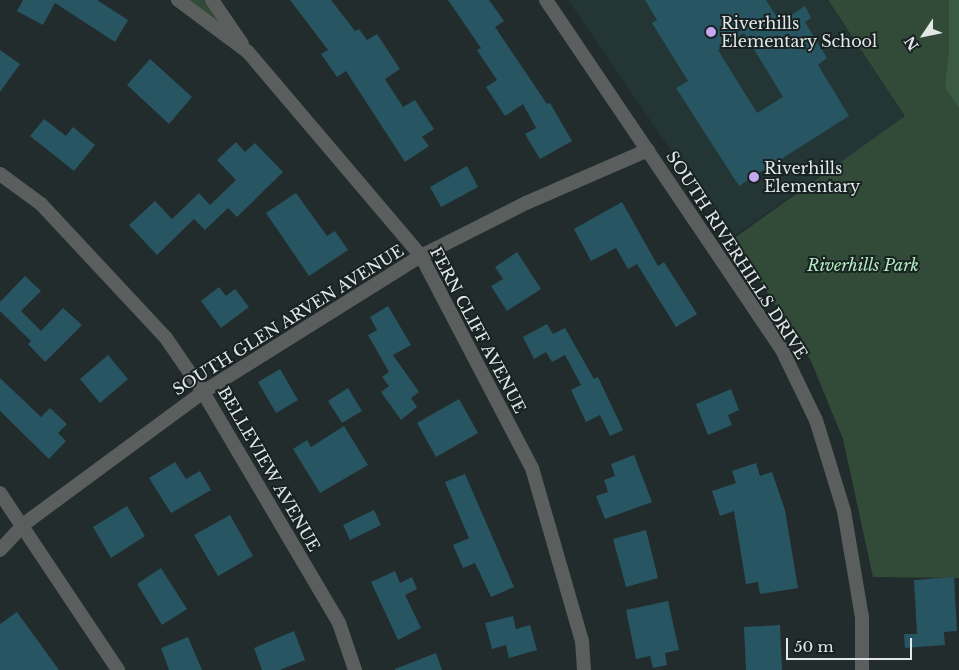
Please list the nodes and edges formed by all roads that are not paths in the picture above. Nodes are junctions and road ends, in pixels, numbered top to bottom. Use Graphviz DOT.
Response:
graph roads {
  1 [pos="178,0"];
  2 [pos="212,0"];
  3 [pos="546,0"];
  4 [pos="248,52"];
  5 [pos="648,150"];
  6 [pos="0,174"];
  7 [pos="421,256"];
  8 [pos="204,392"];
  9 [pos="0,492"];
  10 [pos="24,524"];
  11 [pos="0,550"];
  12 [pos="118,670"];
  13 [pos="355,670"];
  14 [pos="584,670"];
  15 [pos="862,670"];
  1 -- 4 [label="street, FERN CLIFF AVENUE"];
  2 -- 4 [label="street"];
  3 -- 5 [label="street, SOUTH RIVERHILLS DRIVE"];
  4 -- 7 [label="street, FERN CLIFF AVENUE"];
  5 -- 7 [label="street, SOUTH GLEN ARVEN AVENUE"];
  5 -- 15 [label="street, SOUTH RIVERHILLS DRIVE"];
  6 -- 8 [label="street, BELLEVIEW AVENUE"];
  7 -- 8 [label="street, SOUTH GLEN ARVEN AVENUE"];
  7 -- 14 [label="street, FERN CLIFF AVENUE"];
  8 -- 10 [label="street, SOUTH GLEN ARVEN AVENUE"];
  8 -- 13 [label="street, BELLEVIEW AVENUE"];
  9 -- 10 [label="street"];
  10 -- 11 [label="street, SOUTH GLEN ARVEN AVENUE"];
  10 -- 12 [label="street"];
}
